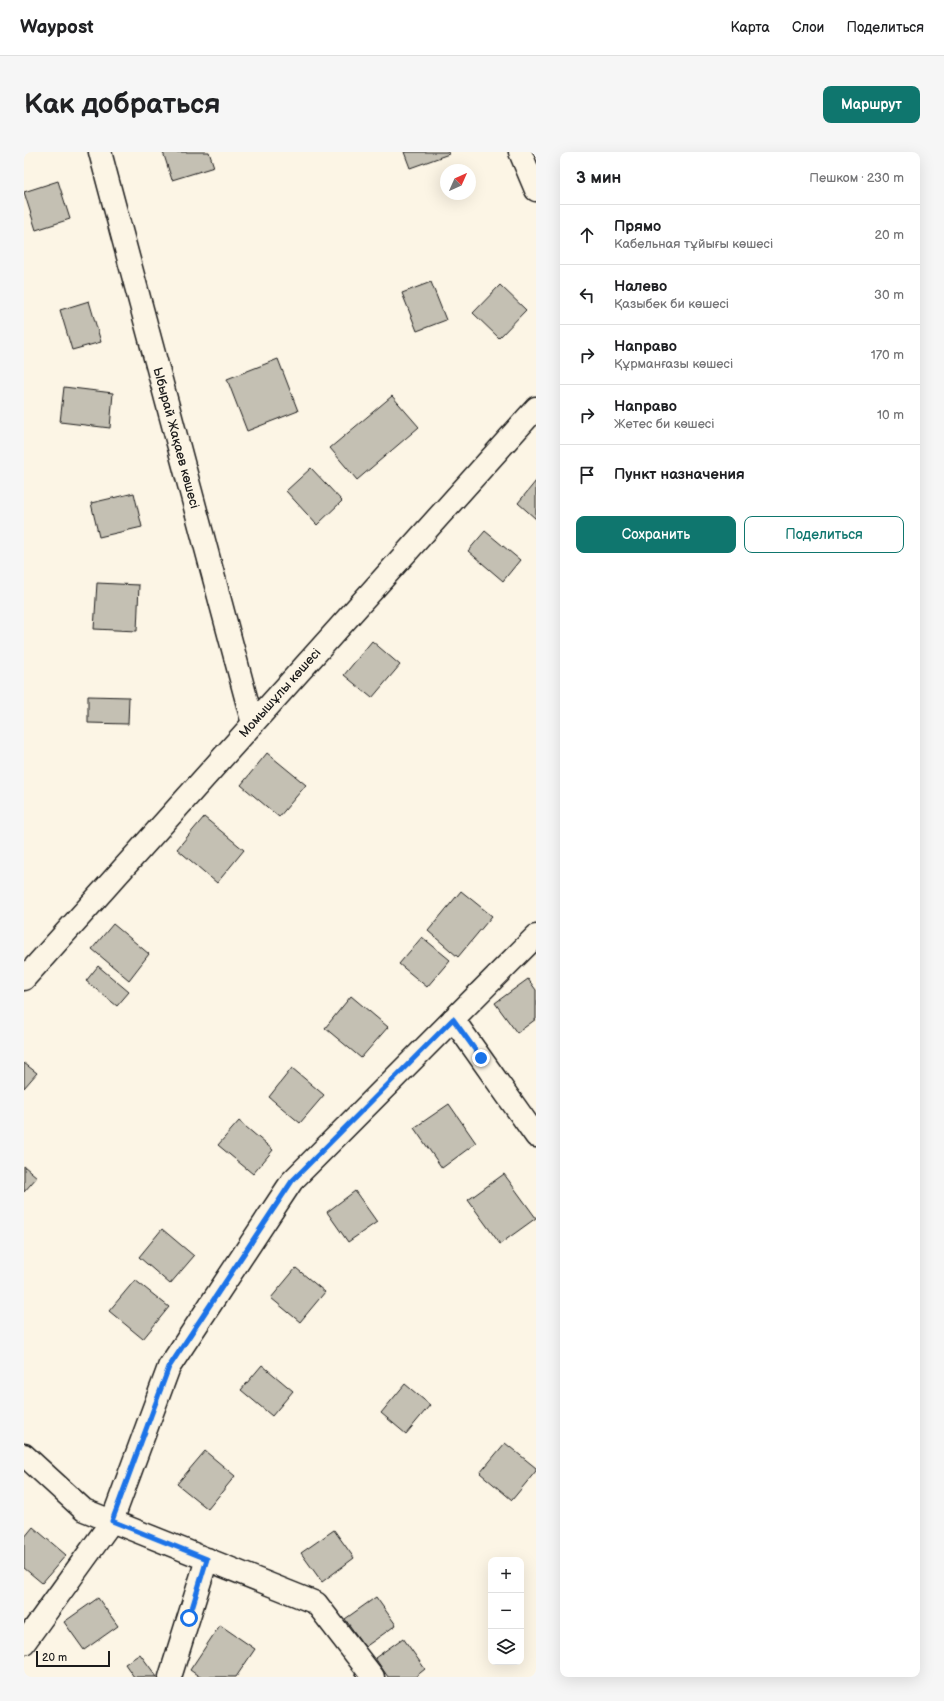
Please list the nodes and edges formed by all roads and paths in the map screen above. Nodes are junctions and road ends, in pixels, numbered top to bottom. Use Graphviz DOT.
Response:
graph roads {
  1 [pos="100,152"];
  2 [pos="520,152"];
  3 [pos="536,190"];
  4 [pos="536,408"];
  5 [pos="253,724"];
  6 [pos="536,936"];
  7 [pos="24,979"];
  8 [pos="453,1019"];
  9 [pos="536,1136"];
  10 [pos="24,1455"];
  11 [pos="112,1521"];
  12 [pos="207,1559"];
  13 [pos="24,1643"];
  14 [pos="170,1677"];
  15 [pos="373,1677"];
  1 -- 5 [label="street, Ыбырай Жақаев көшесі"];
  2 -- 3 [label="street"];
  4 -- 5 [label="street, Момышұлы көшесі"];
  5 -- 7 [label="street, Момышұлы көшесі"];
  6 -- 8 [label="street"];
  8 -- 9 [label="street"];
  8 -- 11 [label="street"];
  10 -- 11 [label="street"];
  11 -- 12 [label="street"];
  11 -- 13 [label="street"];
  12 -- 14 [label="street"];
  12 -- 15 [label="street"];
}
